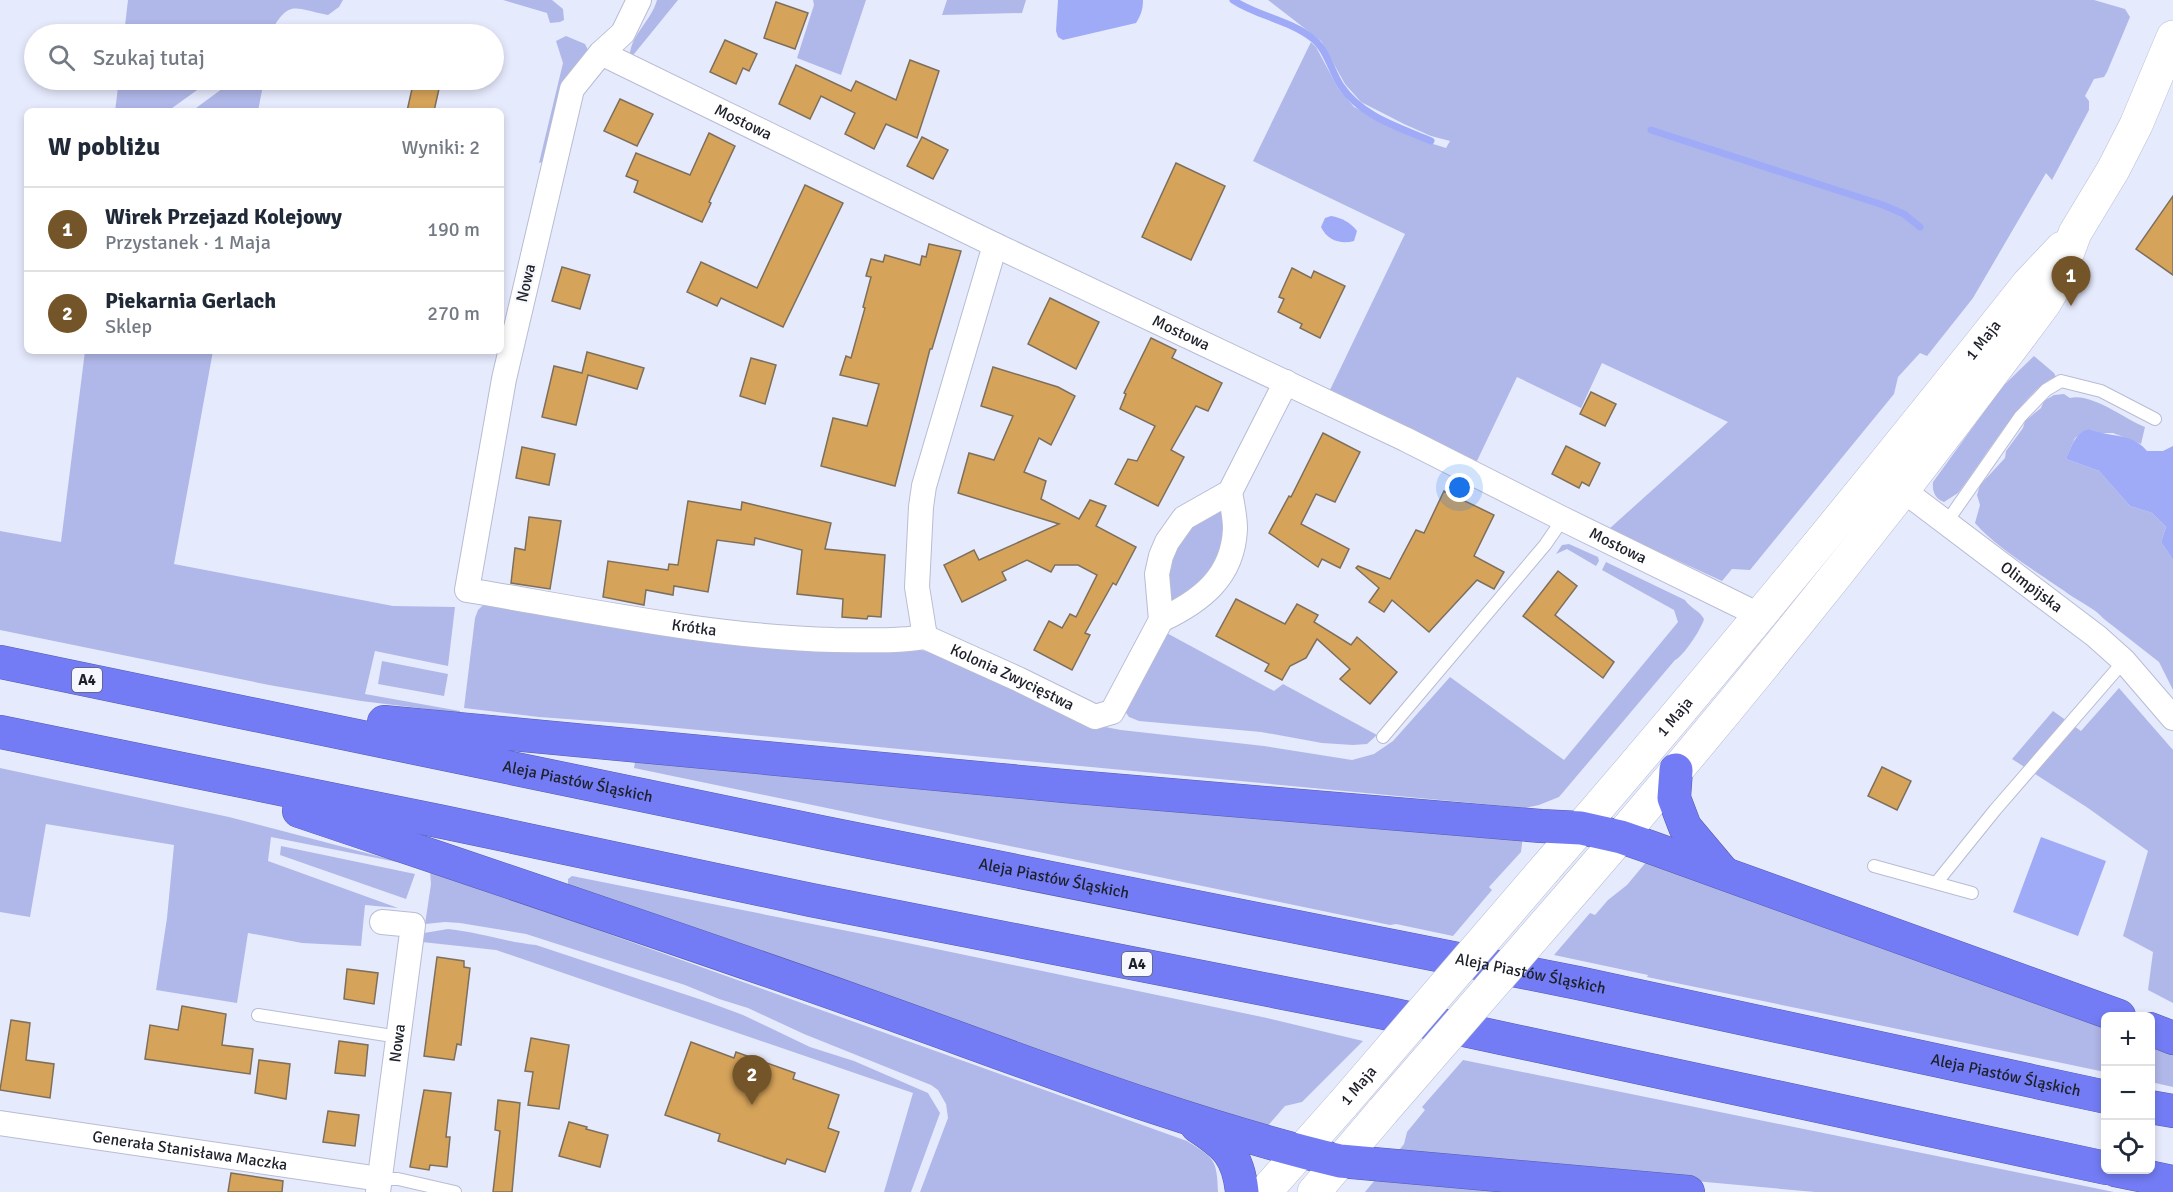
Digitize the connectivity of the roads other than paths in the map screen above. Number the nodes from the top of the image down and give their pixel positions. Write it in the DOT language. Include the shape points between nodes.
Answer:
graph roads {
  1 [pos="639,0"];
  2 [pos="2173,37"];
  3 [pos="601,53"];
  4 [pos="2164,84"];
  5 [pos="2075,233"];
  6 [pos="994,245"];
  7 [pos="1286,382"];
  8 [pos="2155,419"];
  9 [pos="1877,472"];
  10 [pos="1904,489"];
  11 [pos="1230,492"];
  12 [pos="1563,519"];
  13 [pos="1946,523"];
  14 [pos="467,590"];
  15 [pos="1759,615"];
  16 [pos="1161,620"];
  17 [pos="925,637"];
  18 [pos="2124,661"];
  19 [pos="0,662"];
  20 [pos="173,698"];
  21 [pos="2173,718"];
  22 [pos="0,732"];
  23 [pos="1383,737"];
  24 [pos="166,766"];
  25 [pos="1676,770"];
  26 [pos="1581,828"];
  27 [pos="1621,837"];
  28 [pos="1874,866"];
  29 [pos="1726,874"];
  30 [pos="1937,882"];
  31 [pos="1972,893"];
  32 [pos="382,922"];
  33 [pos="2105,1012"];
  34 [pos="258,1015"];
  35 [pos="2155,1031"];
  36 [pos="399,1037"];
  37 [pos="2173,1038"];
  38 [pos="2101,1096"];
  39 [pos="2155,1108"];
  40 [pos="2173,1111"];
  41 [pos="1183,1116"];
  42 [pos="0,1123"];
  43 [pos="1300,1151"];
  44 [pos="1340,1161"];
  45 [pos="2101,1167"];
  46 [pos="2134,1174"];
  47 [pos="2173,1182"];
  48 [pos="379,1186"];
  49 [pos="455,1192"];
  50 [pos="1242,1192"];
  51 [pos="1265,1192"];
  52 [pos="1314,1192"];
  53 [pos="1688,1192"];
  1 -- 3 [label="street, Nowa" via="623,33"];
  2 -- 4 [label="main road, 1 Maja"];
  3 -- 6 [label="street, Mostowa"];
  3 -- 14 [label="street, Nowa" via="572,89 504,379"];
  4 -- 5 [label="main road, 1 Maja" via="2136,125"];
  5 -- 9 [label="main road, 1 Maja" via="2028,284"];
  5 -- 10 [label="main road, 1 Maja" via="2044,304"];
  6 -- 7 [label="street, Mostowa"];
  6 -- 17 [label="street" via="924,486 917,587"];
  7 -- 11 [label="street"];
  7 -- 12 [label="street, Mostowa"];
  8 -- 13 [label="lane" via="2101,391 2061,381 2046,390 2020,417"];
  9 -- 10 [label="street, Olimpijska"];
  9 -- 15 [label="main road, 1 Maja"];
  10 -- 13 [label="street, Olimpijska"];
  10 -- 25 [label="main road, 1 Maja"];
  11 -- 16 [label="street" via="1235,531 1218,578 1197,601"];
  11 -- 16 [label="street" via="1184,518 1170,536 1157,574"];
  12 -- 15 [label="street, Mostowa"];
  12 -- 23 [label="lane"];
  13 -- 18 [label="street, Olimpijska"];
  14 -- 17 [label="street, Krótka" via="792,639 902,641"];
  15 -- 26 [label="main road, 1 Maja"];
  16 -- 17 [label="street, Kolonia Zwycięstwa" via="1112,712 1095,717"];
  18 -- 21 [label="street, Olimpijska"];
  18 -- 30 [label="lane"];
  19 -- 20 [label="highway, Aleja Piastów Śląskich / A4"];
  20 -- 26 [label="highway" via="405,724 1040,783"];
  20 -- 38 [label="highway, Aleja Piastów Śląskich / A4" via="1578,983"];
  22 -- 24 [label="highway, A4"];
  24 -- 41 [label="highway" via="629,922"];
  24 -- 45 [label="highway, A4" via="811,900 1396,1015"];
  25 -- 27 [label="main road, 1 Maja"];
  25 -- 29 [label="highway" via="1674,798 1685,827"];
  26 -- 27 [label="highway"];
  26 -- 43 [label="main road, 1 Maja, bridge"];
  27 -- 29 [label="highway"];
  27 -- 44 [label="main road, 1 Maja, bridge"];
  28 -- 30 [label="lane"];
  29 -- 33 [label="highway"];
  30 -- 31 [label="lane"];
  32 -- 36 [label="street, Nowa" via="413,925"];
  34 -- 36 [label="lane"];
  35 -- 37 [label="highway"];
  36 -- 48 [label="street, Nowa"];
  39 -- 40 [label="highway"];
  41 -- 43 [label="highway"];
  41 -- 50 [label="highway" via="1222,1143 1238,1167"];
  42 -- 48 [label="street, Generała Stanisława Maczka"];
  43 -- 44 [label="highway"];
  43 -- 51 [label="main road, 1 Maja"];
  44 -- 52 [label="main road, 1 Maja"];
  44 -- 53 [label="highway"];
  46 -- 47 [label="highway"];
  48 -- 49 [label="lane" via="398,1179"];
}
